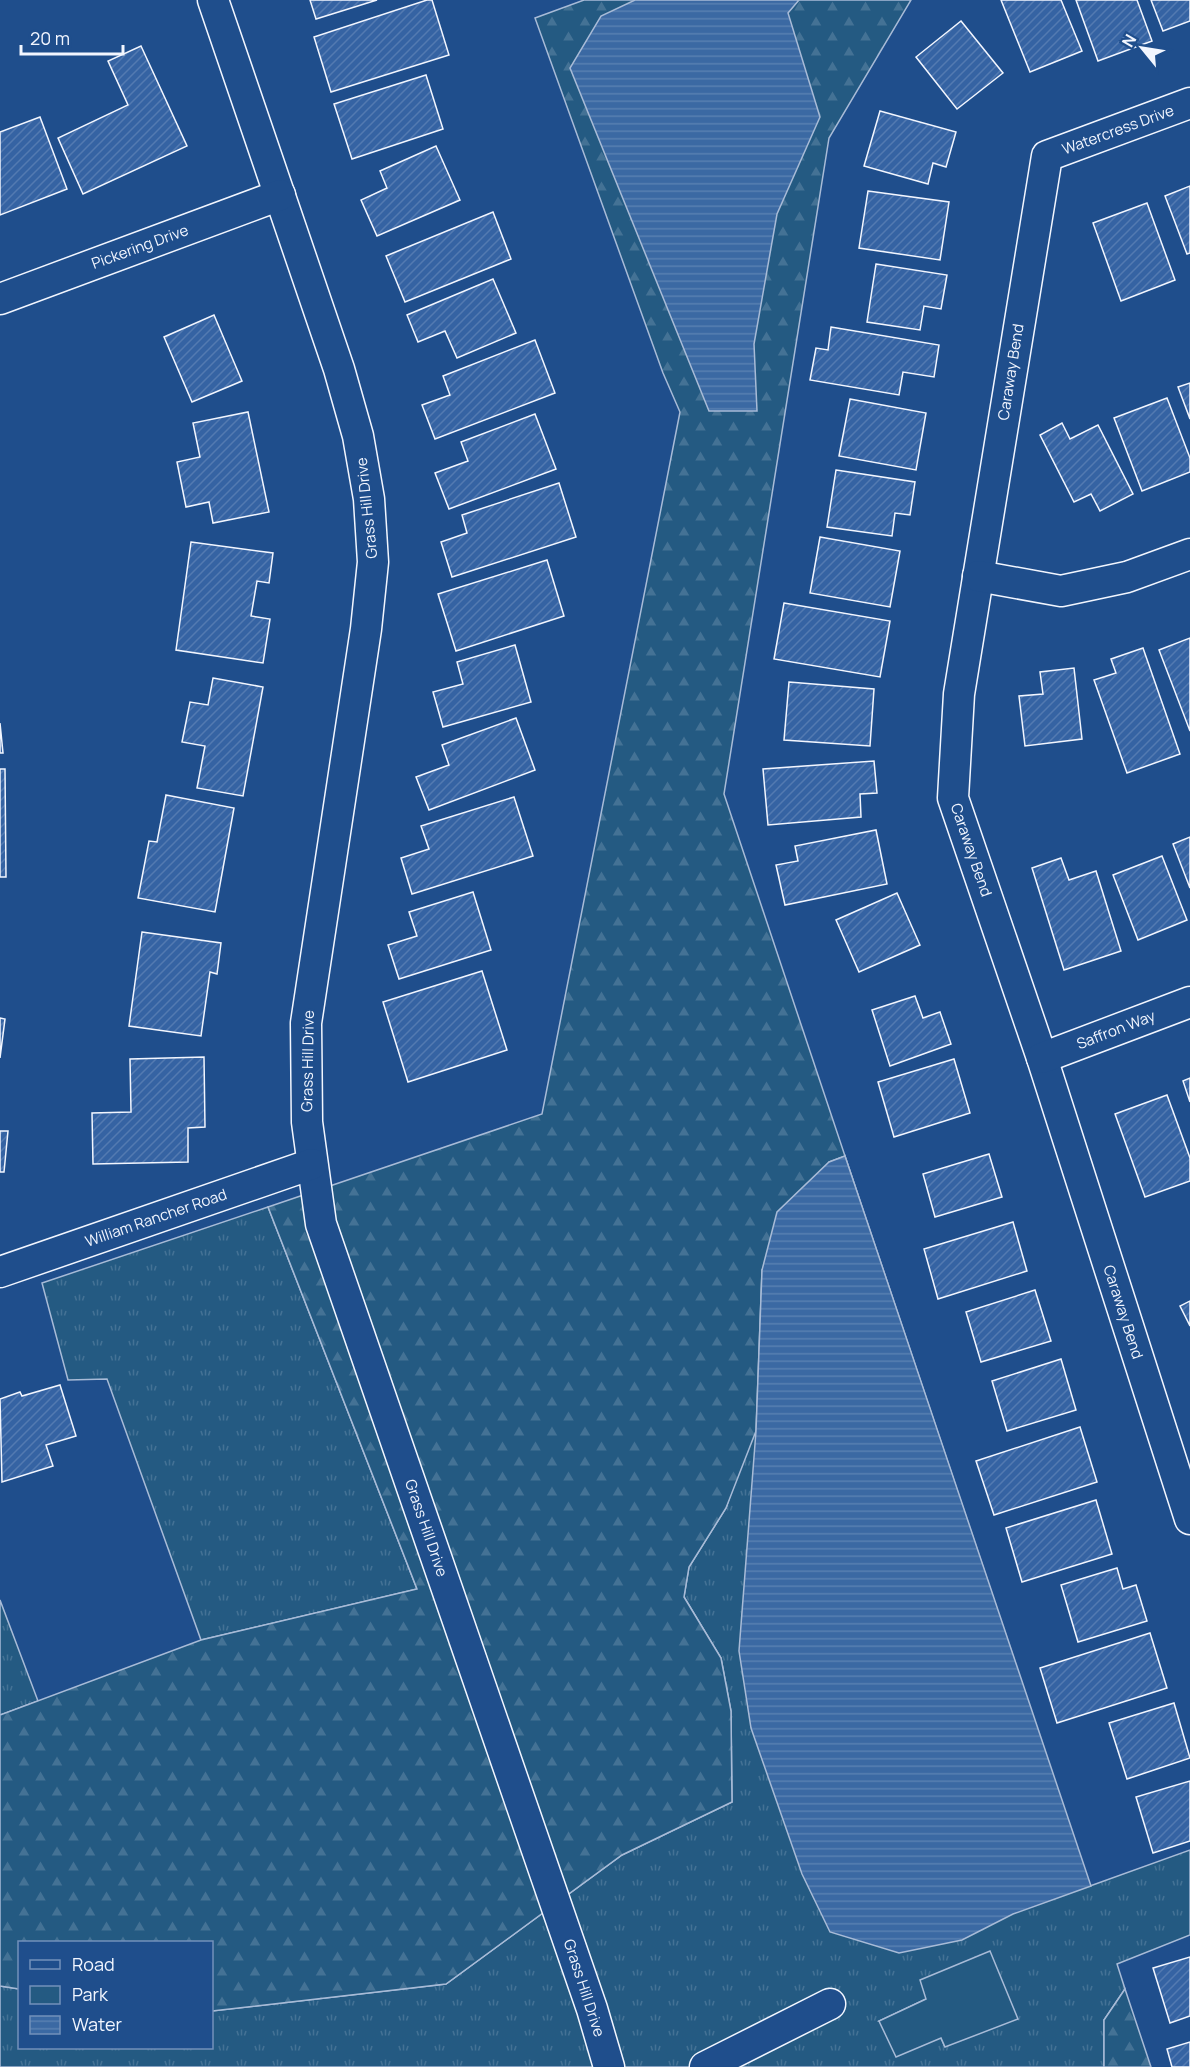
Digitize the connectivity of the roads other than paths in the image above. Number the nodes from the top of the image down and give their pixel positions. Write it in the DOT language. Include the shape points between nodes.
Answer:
graph roads {
  1 [pos="213,0"];
  2 [pos="1190,104"];
  3 [pos="1047,156"];
  4 [pos="280,195"];
  5 [pos="0,299"];
  6 [pos="1190,554"];
  7 [pos="978,576"];
  8 [pos="1190,1002"];
  9 [pos="1042,1058"];
  10 [pos="312,1164"];
  11 [pos="0,1272"];
  12 [pos="1180,1455"];
  13 [pos="1190,1520"];
  14 [pos="830,2004"];
  15 [pos="609,2067"];
  16 [pos="705,2067"];
  1 -- 4 [label="street, Grass Hill Drive"];
  2 -- 3 [label="street, Watercress Drive"];
  3 -- 7 [label="street, Caraway Bend"];
  4 -- 5 [label="street, Pickering Drive"];
  4 -- 10 [label="street, Grass Hill Drive" via="358,436 374,562 306,1023 307,1122"];
  6 -- 7 [label="street" via="1127,577 1061,591"];
  7 -- 9 [label="street, Caraway Bend" via="959,694 954,798"];
  8 -- 9 [label="street, Saffron Way"];
  9 -- 12 [label="street, Caraway Bend"];
  10 -- 11 [label="street, William Rancher Road"];
  10 -- 15 [label="street, Grass Hill Drive" via="321,1224"];
  12 -- 13 [label="street, Caraway Bend"];
  14 -- 16 [label="street"];
}
